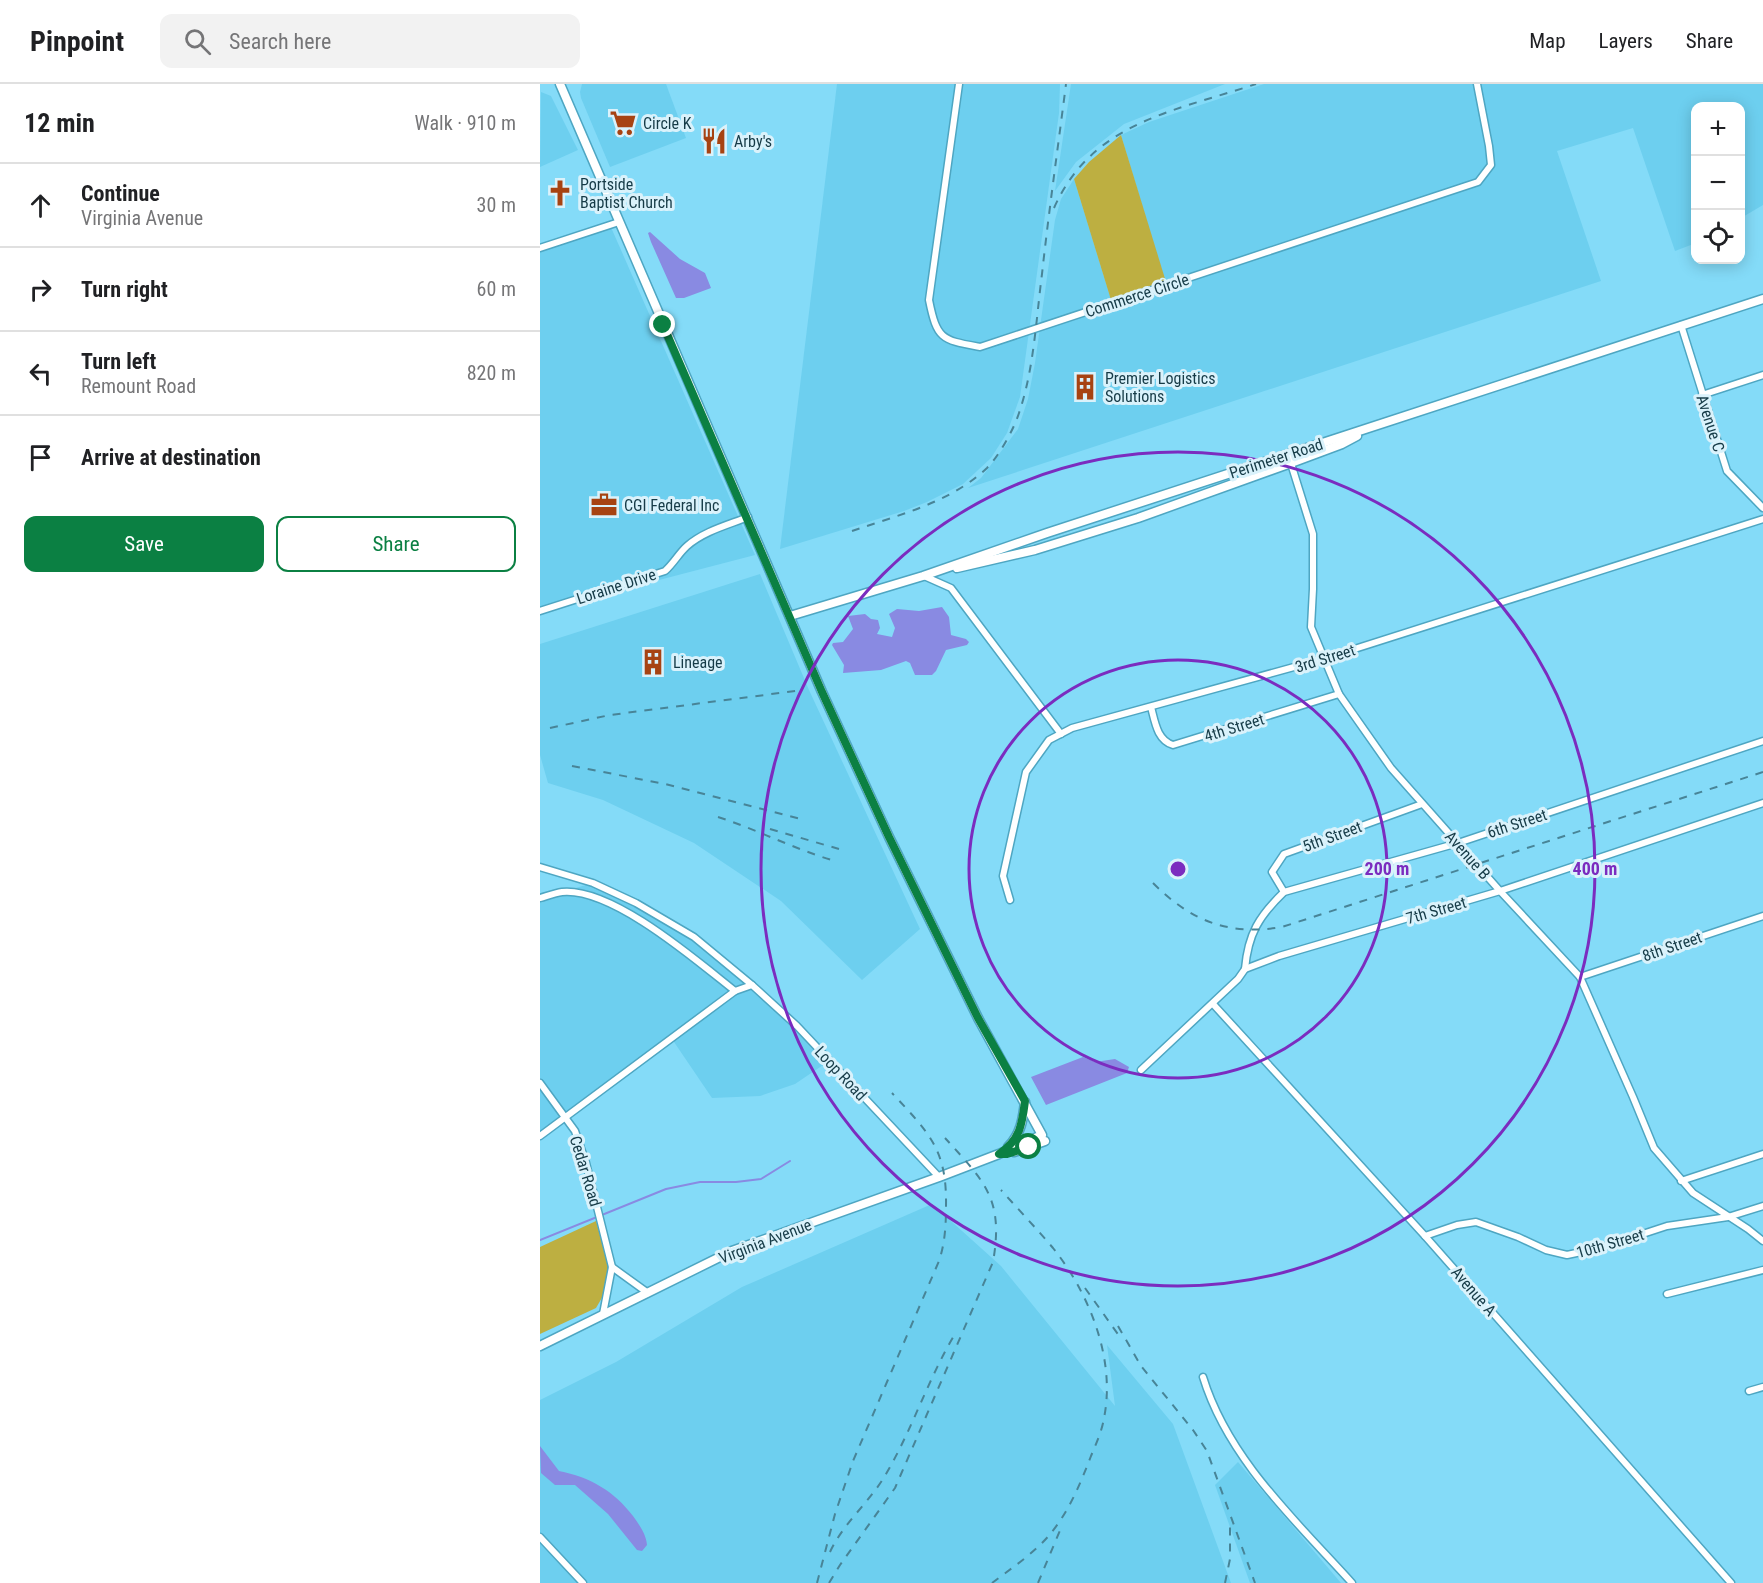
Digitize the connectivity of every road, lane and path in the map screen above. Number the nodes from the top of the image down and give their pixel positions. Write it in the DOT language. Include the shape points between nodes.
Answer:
graph roads {
  1 [pos="560,84"];
  2 [pos="959,84"];
  3 [pos="1477,84"];
  4 [pos="619,222"];
  5 [pos="540,248"];
  6 [pos="1763,299"];
  7 [pos="1681,325"];
  8 [pos="1763,375"];
  9 [pos="1702,395"];
  10 [pos="1376,425"];
  11 [pos="1288,454"];
  12 [pos="1291,463"];
  13 [pos="1763,508"];
  14 [pos="748,518"];
  15 [pos="1763,519"];
  16 [pos="1087,520"];
  17 [pos="1093,532"];
  18 [pos="933,572"];
  19 [pos="923,576"];
  20 [pos="540,611"];
  21 [pos="790,616"];
  22 [pos="1323,660"];
  23 [pos="1339,694"];
  24 [pos="1151,707"];
  25 [pos="1060,734"];
  26 [pos="1763,741"];
  27 [pos="1763,803"];
  28 [pos="1422,804"];
  29 [pos="1458,843"];
  30 [pos="542,868"];
  31 [pos="1500,891"];
  32 [pos="1284,892"];
  33 [pos="540,898"];
  34 [pos="1010,900"];
  35 [pos="1763,916"];
  36 [pos="1245,969"];
  37 [pos="1580,977"];
  38 [pos="752,985"];
  39 [pos="735,991"];
  40 [pos="1213,1004"];
  41 [pos="1142,1070"];
  42 [pos="540,1083"];
  43 [pos="1025,1101"];
  44 [pos="565,1118"];
  45 [pos="540,1136"];
  46 [pos="1002,1152"];
  47 [pos="1763,1154"];
  48 [pos="939,1177"];
  49 [pos="1681,1180"];
  50 [pos="1763,1206"];
  51 [pos="1728,1217"];
  52 [pos="1425,1236"];
  53 [pos="1763,1241"];
  54 [pos="612,1267"];
  55 [pos="1763,1270"];
  56 [pos="648,1293"];
  57 [pos="1667,1294"];
  58 [pos="603,1314"];
  59 [pos="540,1346"];
  60 [pos="1203,1377"];
  61 [pos="1763,1387"];
  62 [pos="1749,1391"];
  63 [pos="540,1537"];
  64 [pos="583,1583"];
  65 [pos="1352,1583"];
  66 [pos="1731,1583"];
  1 -- 4 [label="main road"];
  2 -- 3 [label="street, Commerce Circle" via="929,300 935,326 950,341 980,347 1478,182 1491,165"];
  4 -- 5 [label="street"];
  4 -- 14 [label="main road"];
  6 -- 7 [label="main road, Perimeter Road"];
  7 -- 9 [label="street, Avenue C"];
  7 -- 10 [label="main road, Perimeter Road"];
  8 -- 9 [label="street"];
  9 -- 13 [label="street, Avenue C" via="1727,471"];
  10 -- 11 [label="main road, Perimeter Road"];
  10 -- 12 [label="main road" via="1342,444"];
  11 -- 12 [label="street, Avenue B"];
  11 -- 16 [label="main road, Perimeter Road"];
  12 -- 17 [label="main road"];
  12 -- 22 [label="street, Avenue B" via="1313,534 1311,627"];
  14 -- 20 [label="street, Loraine Drive" via="699,536 665,571"];
  14 -- 21 [label="main road"];
  15 -- 22 [label="street, 3rd Street"];
  16 -- 17 [label="main road"];
  16 -- 18 [label="main road, Perimeter Road"];
  17 -- 18 [label="main road" via="1001,559"];
  18 -- 19 [label="main road, Perimeter Road"];
  19 -- 21 [label="main road, Perimeter Road"];
  19 -- 25 [label="street" via="951,588"];
  21 -- 43 [label="main road" via="889,837 978,1018"];
  22 -- 23 [label="street, Avenue B"];
  22 -- 24 [label="street, 3rd Street"];
  23 -- 24 [label="street, 4th Street" via="1173,745 1165,743 1157,731"];
  23 -- 28 [label="street, Avenue B" via="1391,768"];
  24 -- 25 [label="street, 3rd Street"];
  25 -- 34 [label="street, 3rd Street" via="1048,740 1026,772 1003,876"];
  26 -- 29 [label="street, 6th Street"];
  27 -- 31 [label="street, 7th Street"];
  28 -- 29 [label="street, Avenue B"];
  28 -- 32 [label="street, 5th Street" via="1284,854 1272,872"];
  29 -- 31 [label="street, Avenue B"];
  29 -- 32 [label="street, 6th Street"];
  30 -- 38 [label="street, Loop Road" via="593,883 636,903 694,937"];
  31 -- 36 [label="street, 7th Street"];
  31 -- 37 [label="street, Avenue B"];
  32 -- 36 [label="street, 6th Street" via="1265,910 1253,931"];
  33 -- 39 [label="street" via="563,892 610,903 668,939"];
  35 -- 37 [label="street, 8th Street"];
  36 -- 40 [label="street, 7th Street"];
  37 -- 49 [label="street, Avenue B" via="1654,1148"];
  38 -- 39 [label="street"];
  38 -- 48 [label="street, Loop Road" via="797,1026"];
  39 -- 44 [label="street"];
  40 -- 41 [label="street, 7th Street"];
  40 -- 52 [label="street, Avenue A"];
  42 -- 44 [label="street, Cedar Road"];
  43 -- 46 [label="main road" via="1017,1138"];
  43 -- 46 [label="main road, Virginia Avenue" via="1044,1138"];
  44 -- 45 [label="street"];
  44 -- 54 [label="street, Cedar Road" via="575,1131 586,1163"];
  46 -- 48 [label="main road, Virginia Avenue"];
  47 -- 49 [label="street"];
  48 -- 56 [label="main road, Virginia Avenue" via="732,1251"];
  49 -- 51 [label="street, Avenue B"];
  50 -- 51 [label="street, 10th Street"];
  51 -- 52 [label="street, 10th Street" via="1667,1226 1568,1256 1476,1222"];
  51 -- 53 [label="street, Avenue B"];
  52 -- 66 [label="street, Avenue A"];
  54 -- 56 [label="street"];
  54 -- 58 [label="street, Cedar Road"];
  55 -- 57 [label="street"];
  56 -- 58 [label="main road, Virginia Avenue"];
  58 -- 59 [label="main road, Virginia Avenue"];
  60 -- 65 [label="street" via="1207,1392 1255,1474"];
  61 -- 62 [label="street"];
  63 -- 64 [label="street"];
}
